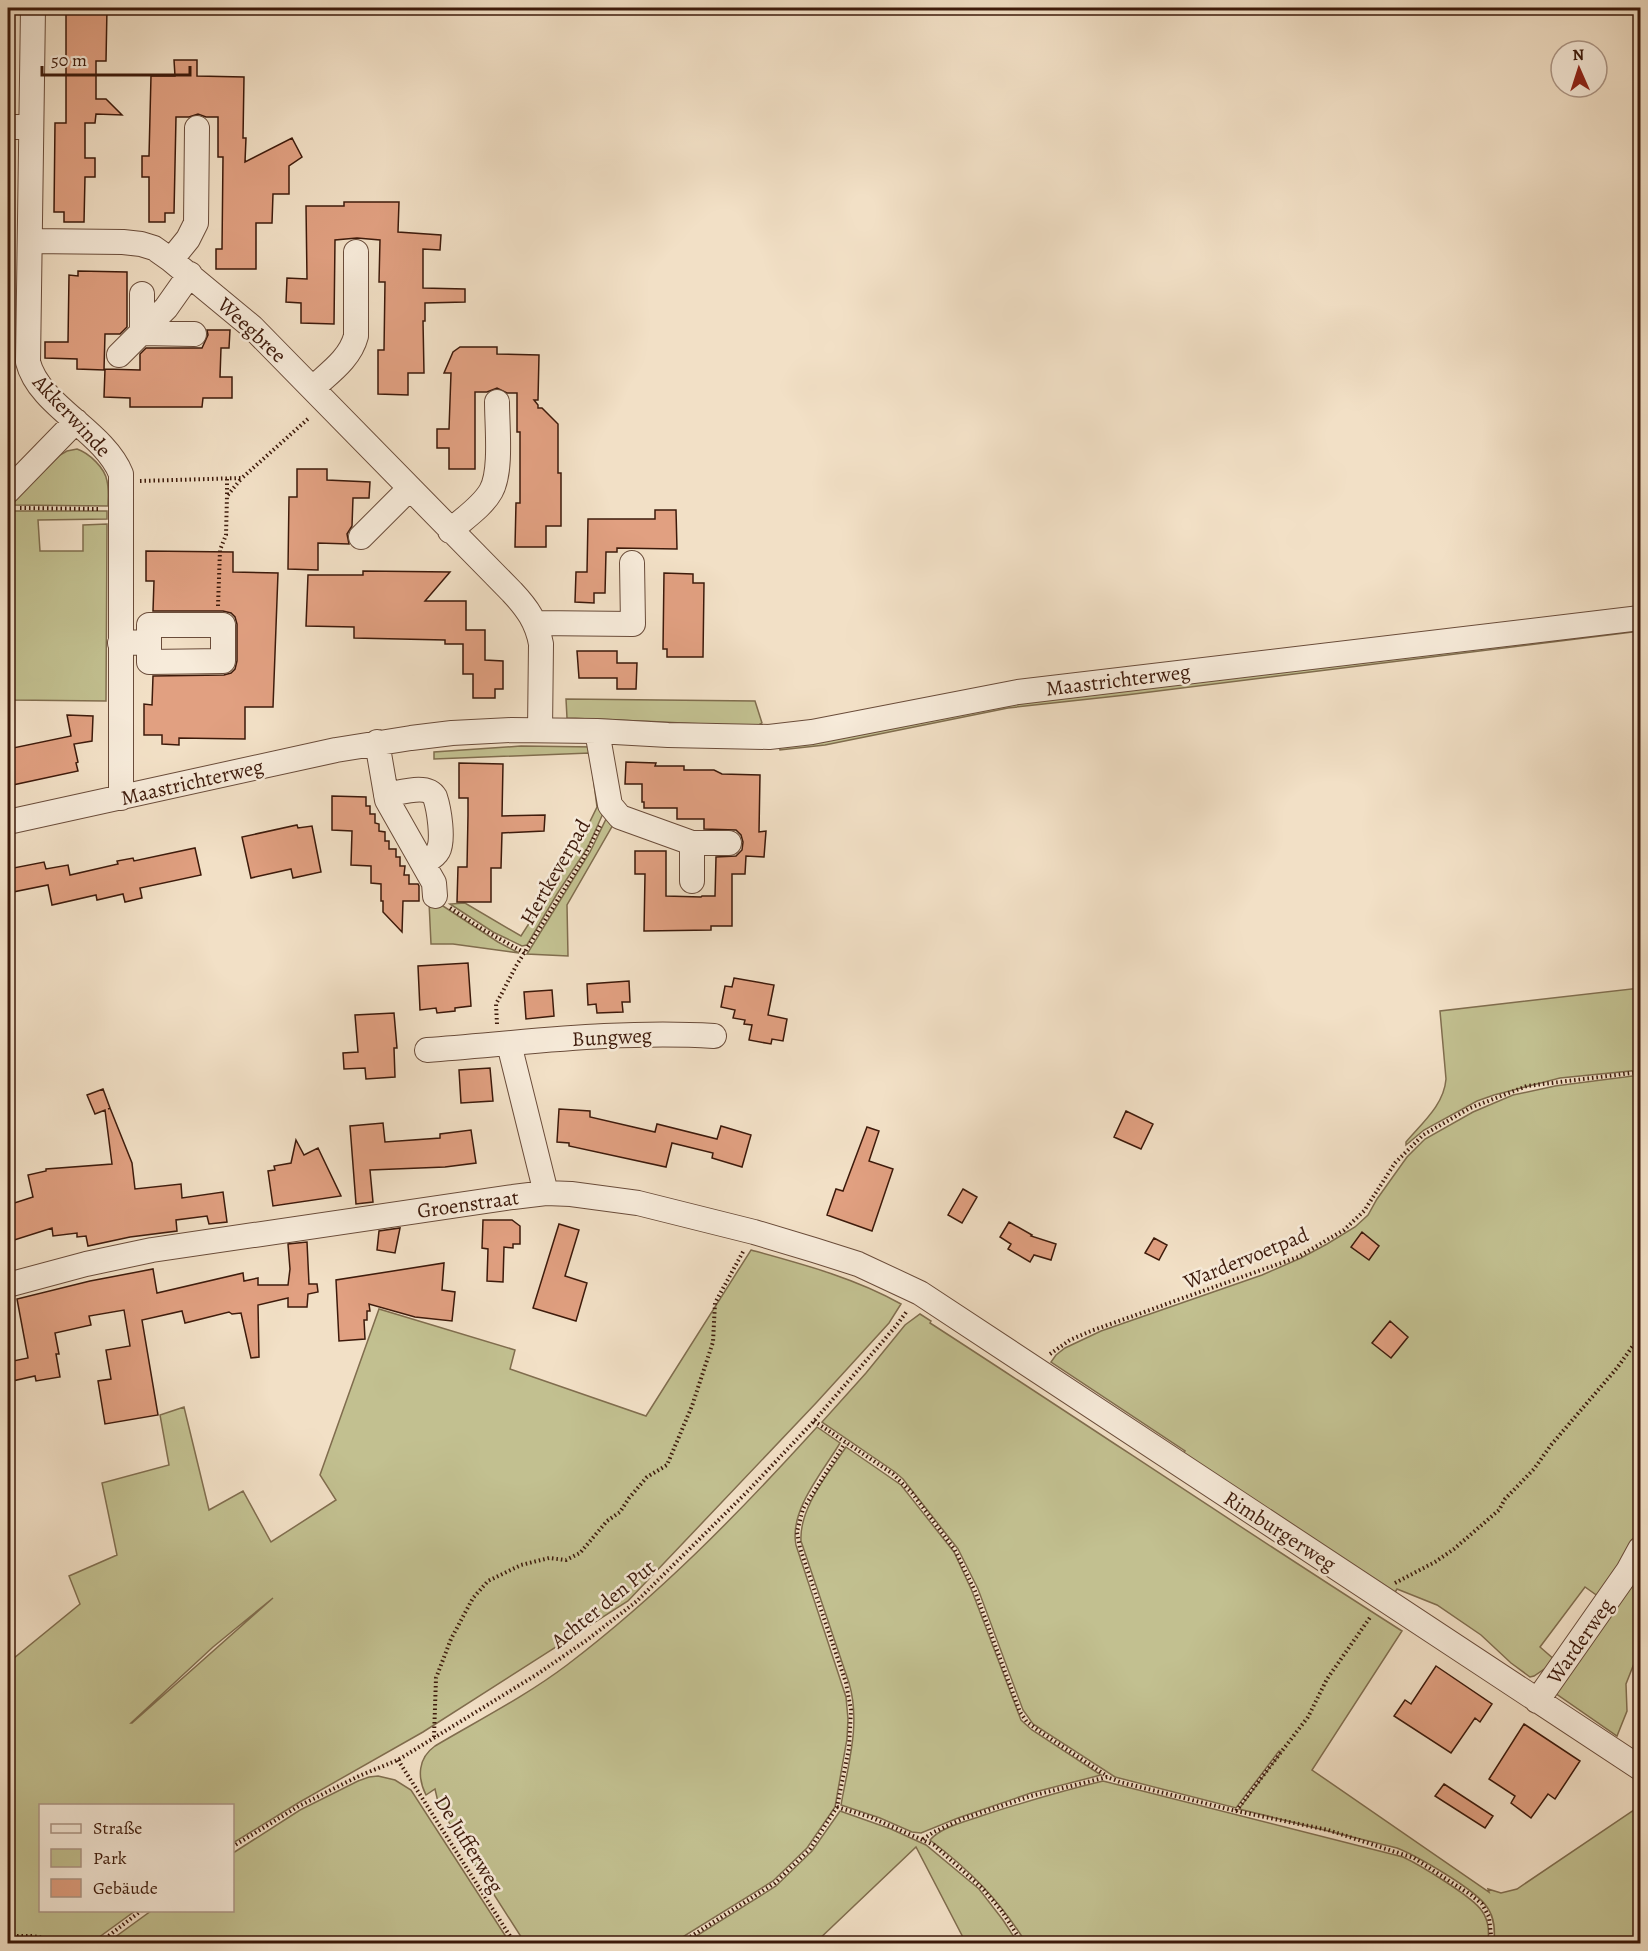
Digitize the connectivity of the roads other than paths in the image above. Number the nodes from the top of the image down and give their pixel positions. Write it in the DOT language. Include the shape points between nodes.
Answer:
graph roads {
  1 [pos="33,8"];
  2 [pos="19,127"];
  3 [pos="197,128"];
  4 [pos="30,242"];
  5 [pos="356,252"];
  6 [pos="180,267"];
  7 [pos="142,294"];
  8 [pos="166,308"];
  9 [pos="142,333"];
  10 [pos="166,333"];
  11 [pos="194,334"];
  12 [pos="119,355"];
  13 [pos="319,395"];
  14 [pos="496,402"];
  15 [pos="76,421"];
  16 [pos="410,488"];
  17 [pos="8,501"];
  18 [pos="450,531"];
  19 [pos="361,537"];
  20 [pos="632,563"];
  21 [pos="1641,618"];
  22 [pos="536,624"];
  23 [pos="149,642"];
  24 [pos="120,643"];
  25 [pos="540,730"];
  26 [pos="597,731"];
  27 [pos="377,742"];
  28 [pos="386,795"];
  29 [pos="121,798"];
  30 [pos="8,822"];
  31 [pos="692,843"];
  32 [pos="729,843"];
  33 [pos="423,863"];
  34 [pos="692,881"];
  35 [pos="435,896"];
  36 [pos="714,1036"];
  37 [pos="509,1044"];
  38 [pos="427,1050"];
  39 [pos="546,1193"];
  40 [pos="8,1285"];
  41 [pos="920,1293"];
  42 [pos="1641,1549"];
  43 [pos="1537,1701"];
  44 [pos="1641,1768"];
  1 -- 2 [label="street, Akkerwinde"];
  2 -- 4 [label="street, Akkerwinde"];
  3 -- 6 [label="street" via="196,223"];
  4 -- 6 [label="street, Weegbree" via="141,244"];
  4 -- 15 [label="street, Akkerwinde" via="31,372"];
  5 -- 13 [label="street" via="353,346"];
  6 -- 8 [label="street"];
  6 -- 13 [label="street, Weegbree" via="252,327"];
  7 -- 9 [label="street"];
  8 -- 9 [label="street"];
  8 -- 10 [label="street"];
  9 -- 10 [label="street, Weegbree"];
  9 -- 12 [label="street"];
  10 -- 11 [label="street, Weegbree"];
  13 -- 16 [label="street, Weegbree"];
  14 -- 18 [label="street" via="495,483 484,500"];
  15 -- 17 [label="street"];
  15 -- 24 [label="street, Akkerwinde" via="112,458 121,481"];
  16 -- 18 [label="street, Weegbree"];
  16 -- 19 [label="street"];
  18 -- 22 [label="street, Weegbree" via="521,602"];
  20 -- 22 [label="street" via="633,624"];
  21 -- 26 [label="street, Maastrichterweg" via="1018,692 769,737"];
  22 -- 25 [label="street, Weegbree" via="542,660"];
  23 -- 23 [label="street" via="149,625 223,625 223,661 149,662"];
  23 -- 24 [label="street"];
  24 -- 29 [label="street, Akkerwinde"];
  25 -- 26 [label="street, Maastrichterweg"];
  25 -- 27 [label="street, Maastrichterweg" via="452,733"];
  26 -- 31 [label="street" via="610,805 620,817"];
  27 -- 28 [label="street"];
  27 -- 29 [label="street, Maastrichterweg"];
  28 -- 33 [label="street"];
  28 -- 33 [label="street" via="424,789 435,797 441,841 438,852"];
  29 -- 30 [label="street, Maastrichterweg"];
  31 -- 32 [label="street"];
  31 -- 34 [label="street"];
  33 -- 35 [label="street" via="434,883"];
  36 -- 37 [label="street, Bungweg" via="639,1035"];
  37 -- 38 [label="street, Bungweg"];
  37 -- 39 [label="street"];
  39 -- 40 [label="street, Groenstraat" via="152,1250"];
  39 -- 41 [label="street, Groenstraat" via="638,1203 754,1232 858,1264"];
  41 -- 43 [label="street, Rimburgerweg"];
  42 -- 43 [label="street, Warderweg"];
  43 -- 44 [label="street, Rimburgerweg"];
}
